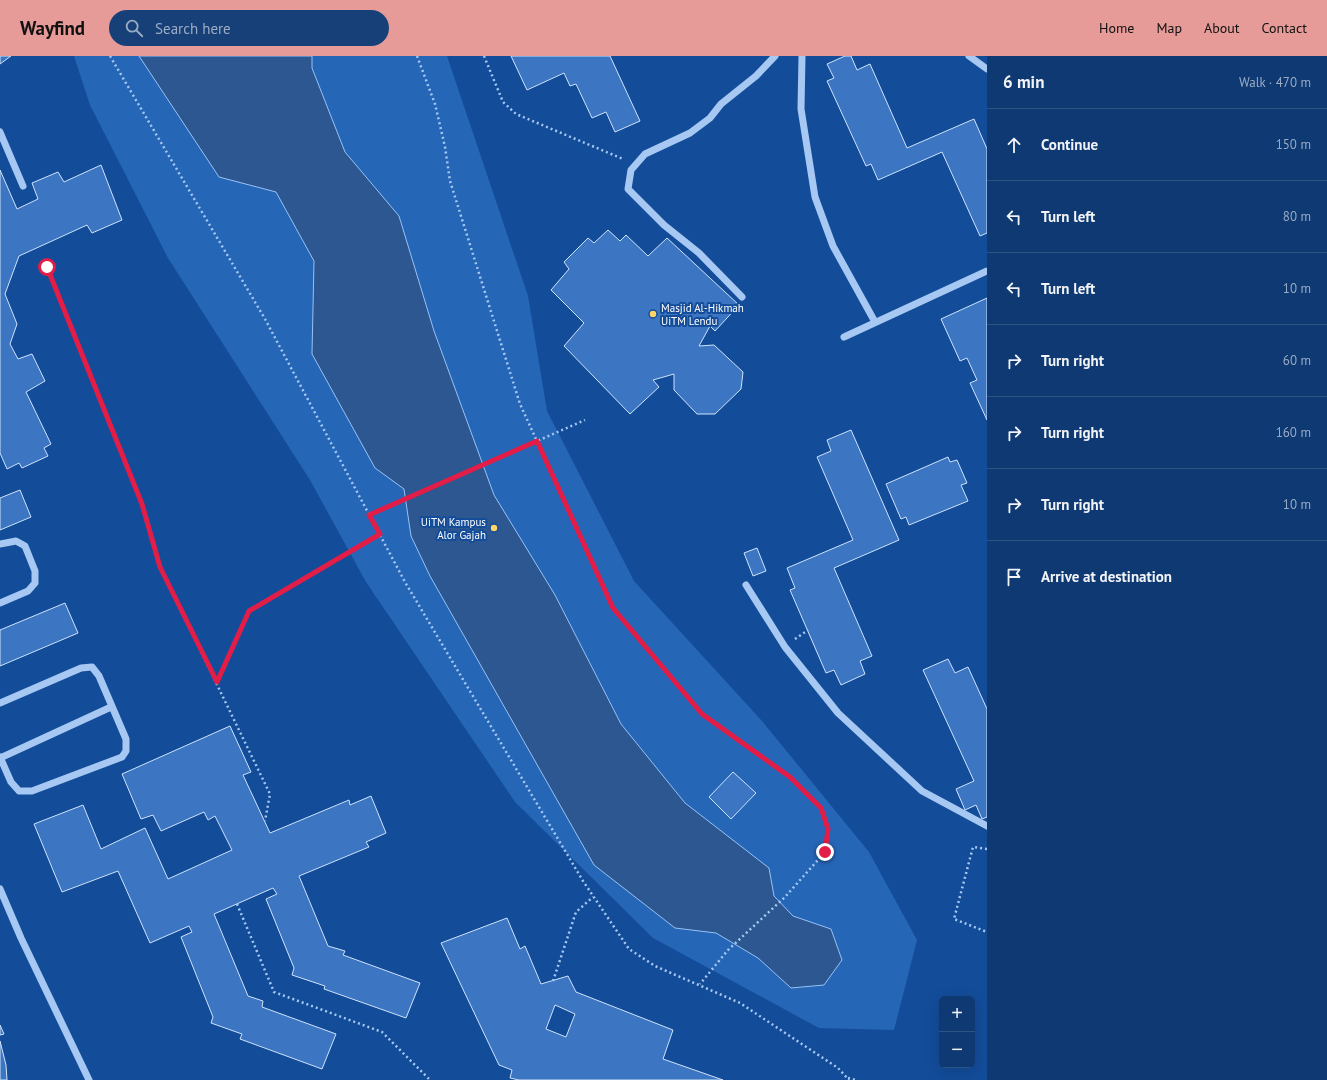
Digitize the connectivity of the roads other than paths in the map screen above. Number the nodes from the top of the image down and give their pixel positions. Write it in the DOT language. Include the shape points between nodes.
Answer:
graph roads {
  1 [pos="775,56"];
  2 [pos="802,56"];
  3 [pos="970,56"];
  4 [pos="987,69"];
  5 [pos="0,132"];
  6 [pos="23,186"];
  7 [pos="987,271"];
  8 [pos="742,297"];
  9 [pos="875,322"];
  10 [pos="844,337"];
  11 [pos="0,544"];
  12 [pos="746,585"];
  13 [pos="0,603"];
  14 [pos="0,703"];
  15 [pos="112,707"];
  16 [pos="0,757"];
  17 [pos="987,826"];
  18 [pos="0,888"];
  19 [pos="89,1080"];
  1 -- 8 [label="street" via="756,76 721,104 710,118 690,133 645,154 631,170 628,189 664,225 699,253"];
  2 -- 9 [label="street" via="801,109 815,197 833,246"];
  3 -- 4 [label="street"];
  5 -- 6 [label="street"];
  7 -- 9 [label="street"];
  9 -- 10 [label="street"];
  11 -- 13 [label="street" via="16,541 25,546 35,571 35,583 28,591"];
  12 -- 17 [label="street" via="785,647 838,712 922,791"];
  14 -- 15 [label="street" via="81,668 92,667 99,676"];
  15 -- 16 [label="street"];
  15 -- 16 [label="street" via="126,739 126,751 122,757 32,791 19,791 11,782"];
  18 -- 19 [label="street"];
}
